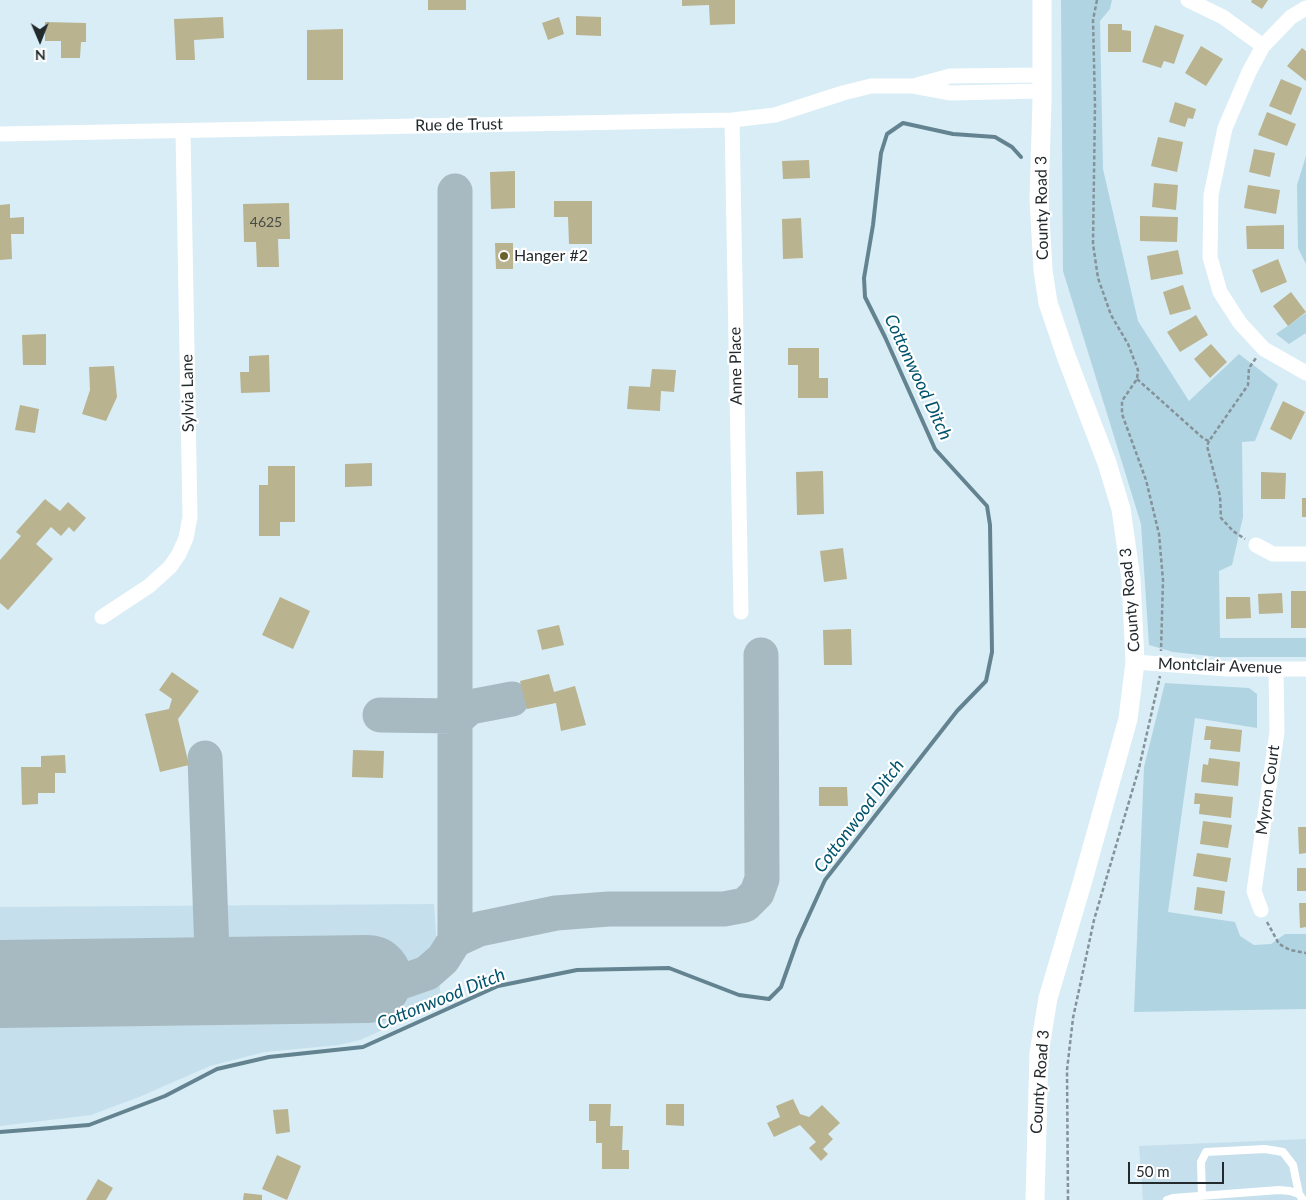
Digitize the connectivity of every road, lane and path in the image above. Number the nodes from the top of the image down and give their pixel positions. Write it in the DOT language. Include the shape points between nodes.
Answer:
graph roads {
  1 [pos="1042,0"];
  2 [pos="1097,0"];
  3 [pos="1188,0"];
  4 [pos="1306,8"];
  5 [pos="1263,46"];
  6 [pos="1042,83"];
  7 [pos="732,120"];
  8 [pos="183,131"];
  9 [pos="0,134"];
  10 [pos="1264,349"];
  11 [pos="1306,373"];
  12 [pos="1137,379"];
  13 [pos="1209,441"];
  14 [pos="1256,546"];
  15 [pos="1306,554"];
  16 [pos="741,612"];
  17 [pos="102,617"];
  18 [pos="1161,652"];
  19 [pos="1135,662"];
  20 [pos="1306,669"];
  21 [pos="1276,670"];
  22 [pos="1160,674"];
  23 [pos="1260,910"];
  24 [pos="1306,953"];
  25 [pos="1202,1196"];
  26 [pos="1301,1197"];
  27 [pos="1035,1200"];
  28 [pos="1068,1200"];
  29 [pos="1167,1200"];
  1 -- 6 [label="street, County Road 3"];
  2 -- 12 [label="path" via="1093,20 1094,244 1098,278 1111,315 1136,362"];
  3 -- 5 [label="street" via="1223,17"];
  4 -- 5 [label="street" via="1291,17"];
  5 -- 10 [label="street" via="1248,72 1226,128 1211,195 1210,257 1220,292 1240,323"];
  6 -- 7 [label="street, Rue de Trust" via="950,76 913,86 872,86 774,115"];
  6 -- 19 [label="street, County Road 3" via="1039,199 1046,295 1121,509 1131,579"];
  7 -- 8 [label="street, Rue de Trust"];
  7 -- 16 [label="street, Anne Place"];
  8 -- 9 [label="street, Rue de Trust"];
  8 -- 17 [label="street, Sylvia Lane" via="190,517 180,554 170,567 149,586"];
  10 -- 11 [label="street"];
  10 -- 13 [label="path" via="1251,364 1248,385"];
  12 -- 13 [label="path"];
  12 -- 18 [label="path" via="1122,401 1122,414 1146,480 1159,534 1163,580"];
  13 -- 14 [label="path" via="1207,446 1220,496 1221,518 1232,531"];
  14 -- 15 [label="street" via="1273,554"];
  19 -- 21 [label="street, Montclair Avenue"];
  19 -- 27 [label="street, County Road 3" via="1128,719 1048,998 1039,1053"];
  20 -- 21 [label="street, Montclair Avenue"];
  21 -- 23 [label="street, Myron Court" via="1277,732 1254,891"];
  22 -- 28 [label="path" via="1139,768 1094,920 1073,1018 1068,1070"];
  23 -- 24 [label="path" via="1280,944"];
  25 -- 26 [label="lane" via="1279,1190"];
  25 -- 26 [label="lane" via="1201,1162 1206,1152 1264,1149 1283,1152 1293,1164"];
  25 -- 29 [label="lane"];
}
